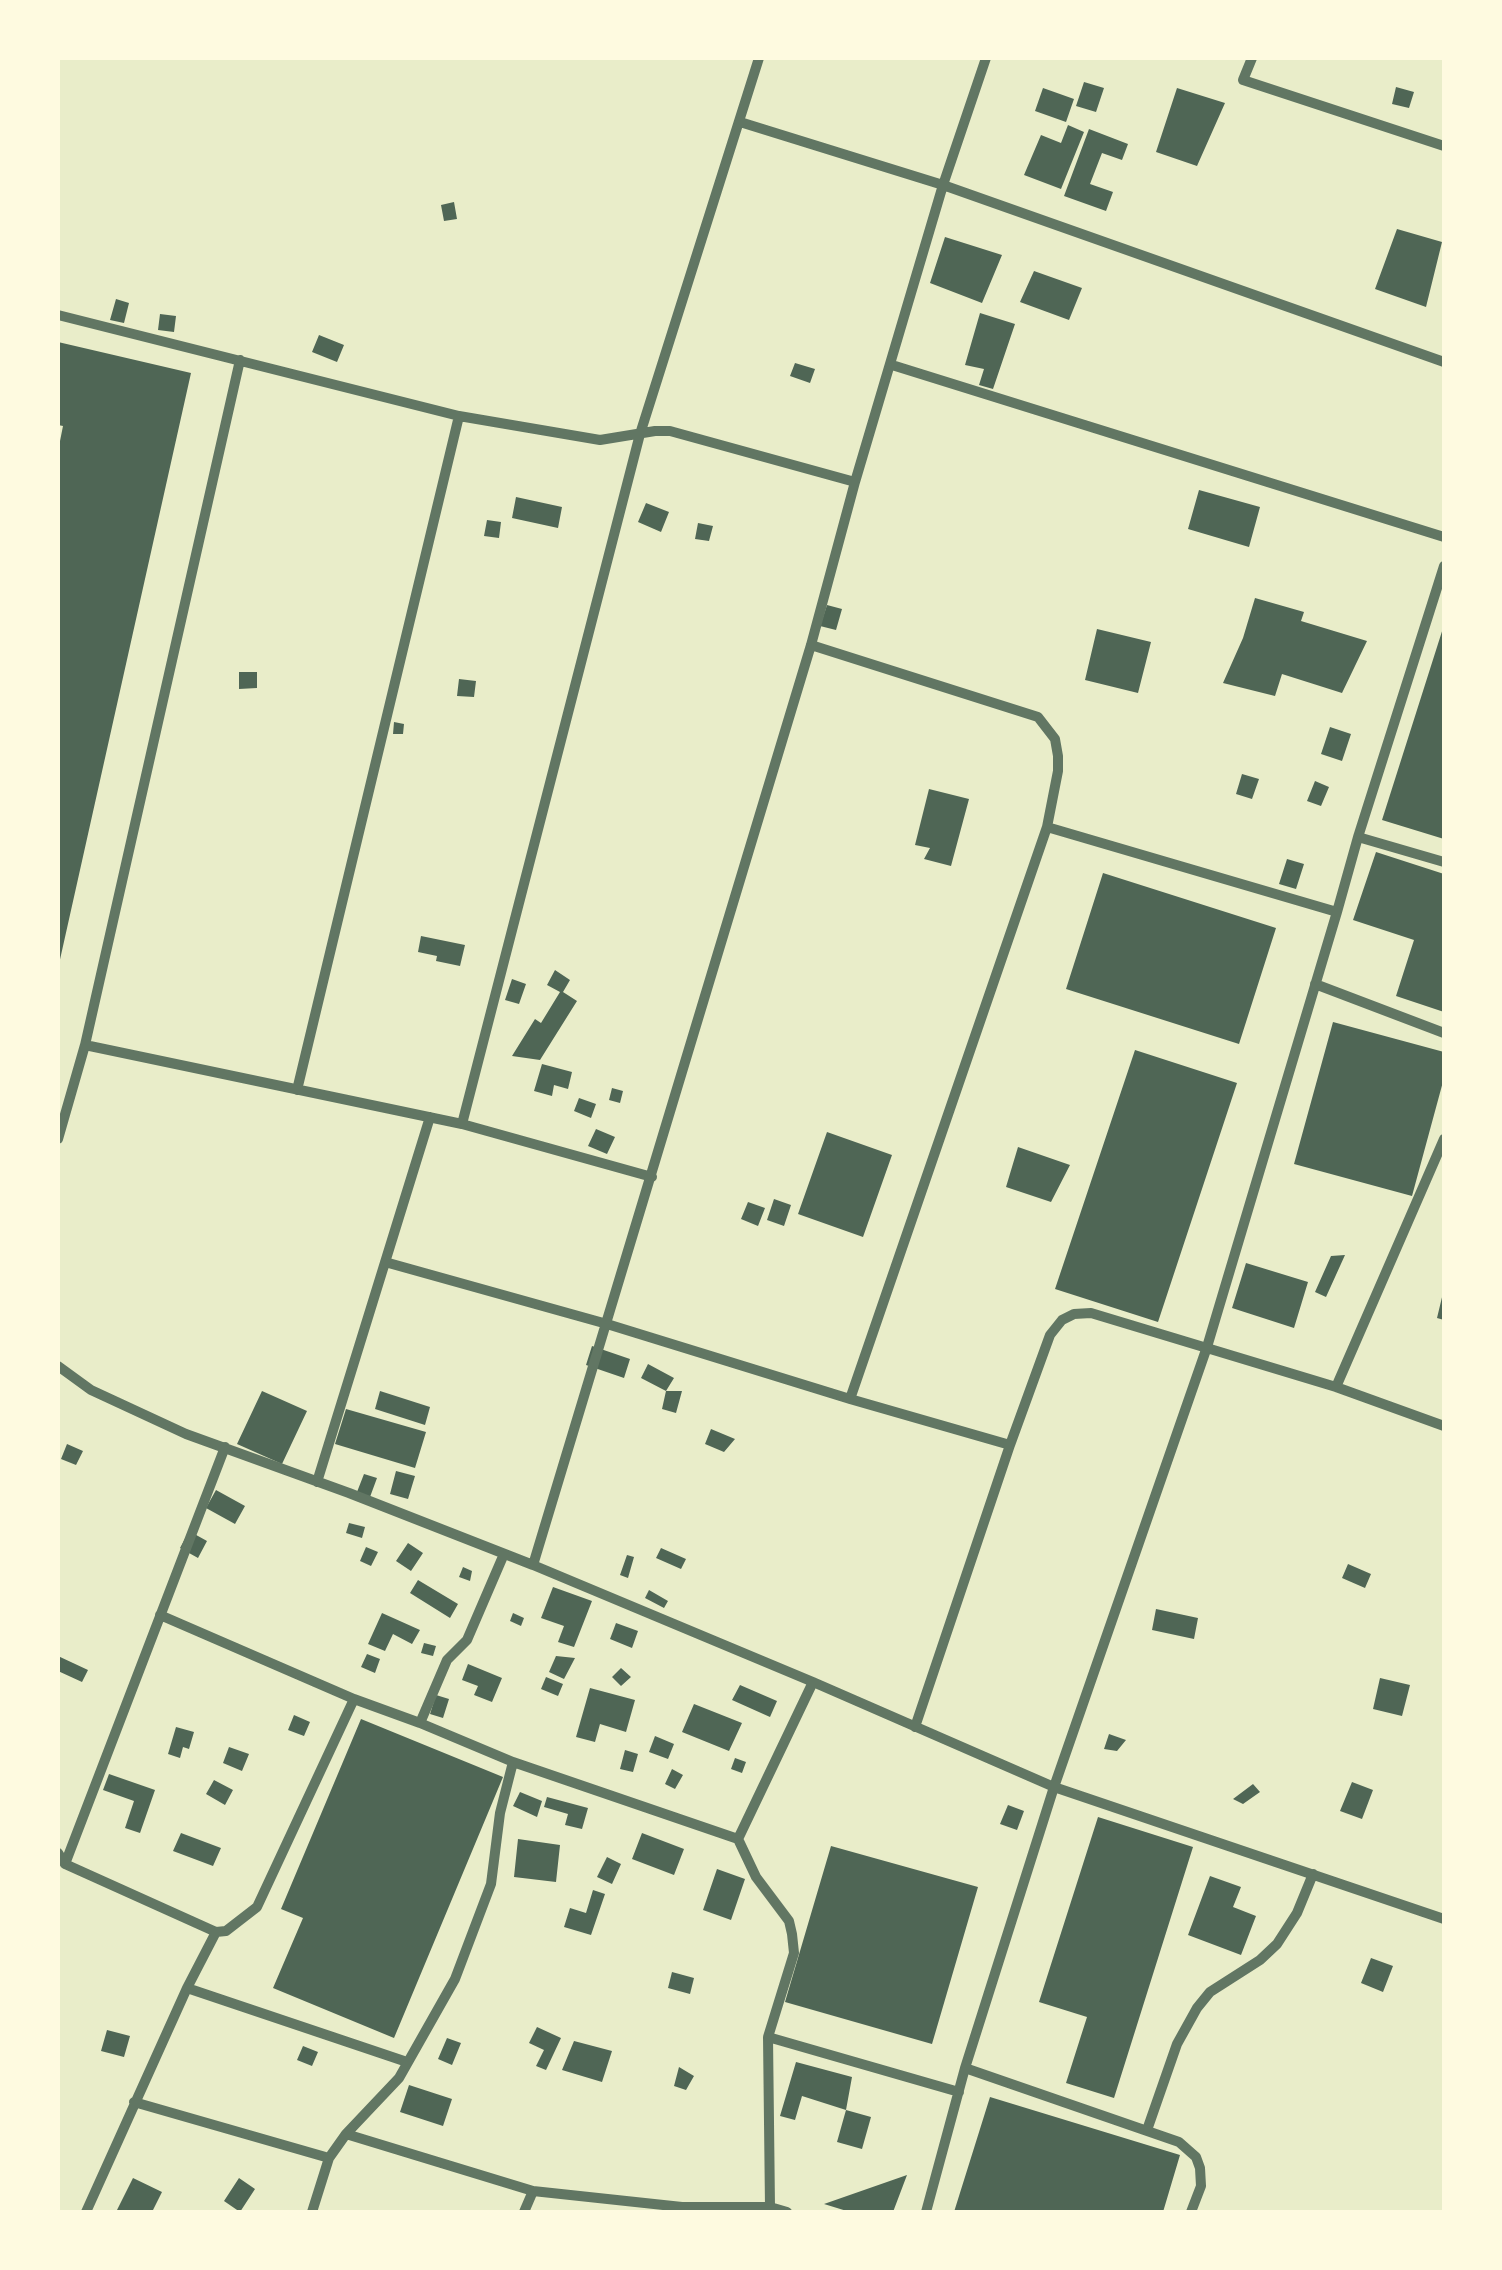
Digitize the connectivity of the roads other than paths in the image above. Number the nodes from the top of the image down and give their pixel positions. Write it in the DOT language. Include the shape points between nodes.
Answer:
graph roads {
  1 [pos="759,58"];
  2 [pos="986,58"];
  3 [pos="1252,58"];
  4 [pos="740,122"];
  5 [pos="1444,146"];
  6 [pos="943,185"];
  7 [pos="58,314"];
  8 [pos="240,360"];
  9 [pos="1444,362"];
  10 [pos="892,365"];
  11 [pos="458,416"];
  12 [pos="640,434"];
  13 [pos="855,482"];
  14 [pos="1444,537"];
  15 [pos="1444,566"];
  16 [pos="811,645"];
  17 [pos="1047,827"];
  18 [pos="1358,837"];
  19 [pos="1444,862"];
  20 [pos="1337,912"];
  21 [pos="1314,984"];
  22 [pos="1444,1033"];
  23 [pos="86,1045"];
  24 [pos="298,1090"];
  25 [pos="430,1117"];
  26 [pos="462,1124"];
  27 [pos="58,1139"];
  28 [pos="1444,1139"];
  29 [pos="652,1176"];
  30 [pos="385,1262"];
  31 [pos="607,1324"];
  32 [pos="1206,1347"];
  33 [pos="58,1366"];
  34 [pos="1336,1387"];
  35 [pos="850,1399"];
  36 [pos="1444,1426"];
  37 [pos="1010,1445"];
  38 [pos="226,1447"];
  39 [pos="317,1482"];
  40 [pos="504,1554"];
  41 [pos="533,1565"];
  42 [pos="160,1615"];
  43 [pos="812,1682"];
  44 [pos="354,1698"];
  45 [pos="420,1723"];
  46 [pos="914,1727"];
  47 [pos="513,1762"];
  48 [pos="1054,1788"];
  49 [pos="738,1839"];
  50 [pos="58,1853"];
  51 [pos="65,1864"];
  52 [pos="1313,1874"];
  53 [pos="1444,1919"];
  54 [pos="216,1932"];
  55 [pos="187,1988"];
  56 [pos="768,2037"];
  57 [pos="407,2062"];
  58 [pos="965,2068"];
  59 [pos="958,2092"];
  60 [pos="134,2102"];
  61 [pos="1147,2130"];
  62 [pos="346,2134"];
  63 [pos="329,2158"];
  64 [pos="534,2191"];
  65 [pos="770,2207"];
  66 [pos="86,2212"];
  67 [pos="312,2212"];
  68 [pos="524,2212"];
  69 [pos="787,2212"];
  70 [pos="926,2212"];
  71 [pos="1191,2212"];
  1 -- 4 [label="street"];
  2 -- 6 [label="street"];
  3 -- 5 [label="street" via="1243,80"];
  4 -- 6 [label="street"];
  4 -- 12 [label="street"];
  6 -- 9 [label="street"];
  6 -- 10 [label="street"];
  7 -- 8 [label="street"];
  8 -- 11 [label="street"];
  8 -- 23 [label="street"];
  10 -- 13 [label="street"];
  10 -- 14 [label="street"];
  11 -- 12 [label="street" via="600,440"];
  11 -- 24 [label="street"];
  12 -- 13 [label="street" via="688,435"];
  12 -- 26 [label="street"];
  13 -- 16 [label="street"];
  15 -- 18 [label="street"];
  16 -- 17 [label="street" via="1038,717 1058,756"];
  16 -- 29 [label="street"];
  17 -- 20 [label="street"];
  17 -- 35 [label="street"];
  18 -- 19 [label="street"];
  18 -- 20 [label="street"];
  20 -- 21 [label="street"];
  21 -- 22 [label="street"];
  21 -- 32 [label="street"];
  23 -- 24 [label="street"];
  23 -- 27 [label="street"];
  24 -- 25 [label="street"];
  25 -- 26 [label="street"];
  25 -- 30 [label="street"];
  26 -- 29 [label="street"];
  28 -- 34 [label="street"];
  29 -- 31 [label="street"];
  30 -- 31 [label="street"];
  30 -- 39 [label="street"];
  31 -- 35 [label="street"];
  31 -- 41 [label="street"];
  32 -- 34 [label="street"];
  32 -- 37 [label="street" via="1091,1313 1062,1320 1050,1334"];
  32 -- 48 [label="street"];
  33 -- 38 [label="street" via="141,1415"];
  34 -- 36 [label="street"];
  35 -- 37 [label="street"];
  37 -- 46 [label="street"];
  38 -- 39 [label="street"];
  38 -- 42 [label="street"];
  39 -- 40 [label="street"];
  40 -- 41 [label="street"];
  40 -- 45 [label="street" via="467,1640 446,1660"];
  41 -- 43 [label="street"];
  42 -- 44 [label="street"];
  42 -- 51 [label="street"];
  43 -- 46 [label="street"];
  43 -- 49 [label="street"];
  44 -- 45 [label="street"];
  44 -- 54 [label="street" via="256,1907"];
  45 -- 47 [label="street"];
  46 -- 48 [label="street"];
  47 -- 49 [label="street"];
  47 -- 57 [label="street" via="478,1921"];
  48 -- 52 [label="street"];
  48 -- 58 [label="street"];
  49 -- 56 [label="street" via="792,1934 794,1953"];
  50 -- 51 [label="street"];
  51 -- 54 [label="street"];
  52 -- 53 [label="street"];
  52 -- 61 [label="street" via="1277,1944 1197,2008"];
  54 -- 55 [label="street"];
  55 -- 57 [label="street"];
  55 -- 60 [label="street"];
  56 -- 59 [label="street"];
  56 -- 65 [label="street"];
  57 -- 62 [label="street"];
  58 -- 59 [label="street"];
  58 -- 61 [label="street"];
  59 -- 70 [label="street"];
  60 -- 63 [label="street"];
  60 -- 66 [label="street"];
  61 -- 71 [label="street" via="1196,2157 1201,2186"];
  62 -- 63 [label="street"];
  62 -- 64 [label="street"];
  63 -- 67 [label="street"];
  64 -- 65 [label="street" via="682,2207"];
  64 -- 68 [label="street"];
  65 -- 69 [label="street"];
}
